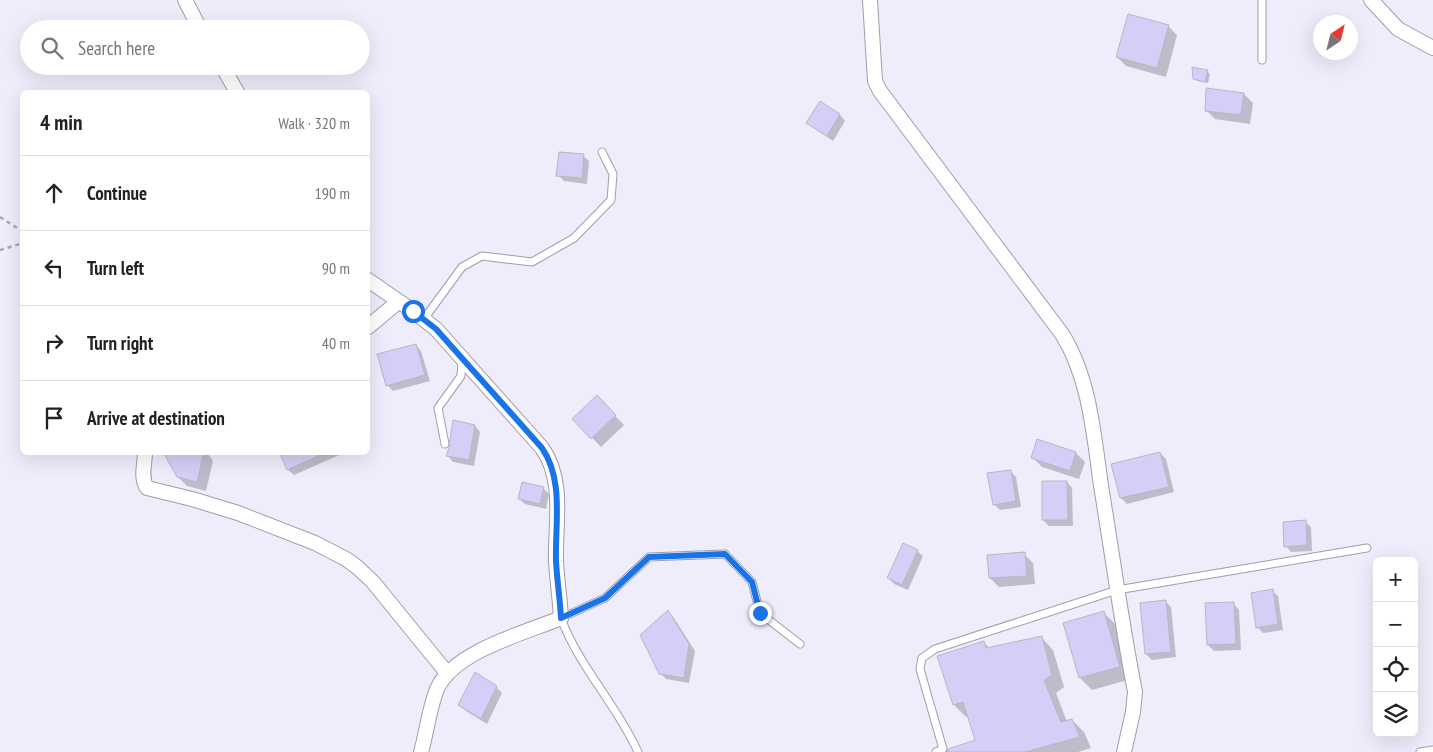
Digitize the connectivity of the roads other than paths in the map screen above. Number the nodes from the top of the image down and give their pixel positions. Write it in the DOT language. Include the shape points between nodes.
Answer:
graph roads {
  1 [pos="185,0"];
  2 [pos="870,0"];
  3 [pos="1262,0"];
  4 [pos="1371,0"];
  5 [pos="195,20"];
  6 [pos="1433,48"];
  7 [pos="1262,60"];
  8 [pos="227,75"];
  9 [pos="236,90"];
  10 [pos="602,152"];
  11 [pos="370,281"];
  12 [pos="398,302"];
  13 [pos="424,319"];
  14 [pos="370,325"];
  15 [pos="462,360"];
  16 [pos="445,444"];
  17 [pos="145,455"];
  18 [pos="1367,548"];
  19 [pos="1118,590"];
  20 [pos="561,618"];
  21 [pos="800,644"];
  22 [pos="447,673"];
  23 [pos="1433,750"];
  24 [pos="421,752"];
  25 [pos="638,752"];
  26 [pos="936,752"];
  27 [pos="1124,752"];
  28 [pos="1420,752"];
  1 -- 5 [label="street"];
  2 -- 19 [label="street" via="875,81 880,91 1057,327 1075,356 1088,404"];
  3 -- 7 [label="lane"];
  4 -- 6 [label="street" via="1398,29"];
  8 -- 9 [label="street"];
  10 -- 13 [label="lane" via="613,174 611,200 574,238 532,262 482,256 462,267"];
  11 -- 12 [label="street"];
  12 -- 13 [label="street"];
  12 -- 14 [label="street"];
  13 -- 15 [label="street"];
  15 -- 16 [label="lane" via="461,376 438,408"];
  15 -- 20 [label="street" via="542,448 554,471"];
  17 -- 22 [label="street" via="143,476 147,488 238,513 315,542 346,558 392,604"];
  18 -- 19 [label="lane"];
  19 -- 26 [label="lane" via="935,649 922,658 920,669 943,749"];
  19 -- 27 [label="street" via="1135,692"];
  20 -- 21 [label="lane" via="605,598 649,557 725,554 752,582 760,613"];
  20 -- 22 [label="street" via="470,655"];
  20 -- 25 [label="lane" via="573,644"];
  22 -- 24 [label="street" via="432,702"];
  23 -- 28 [label="lane"];
}
